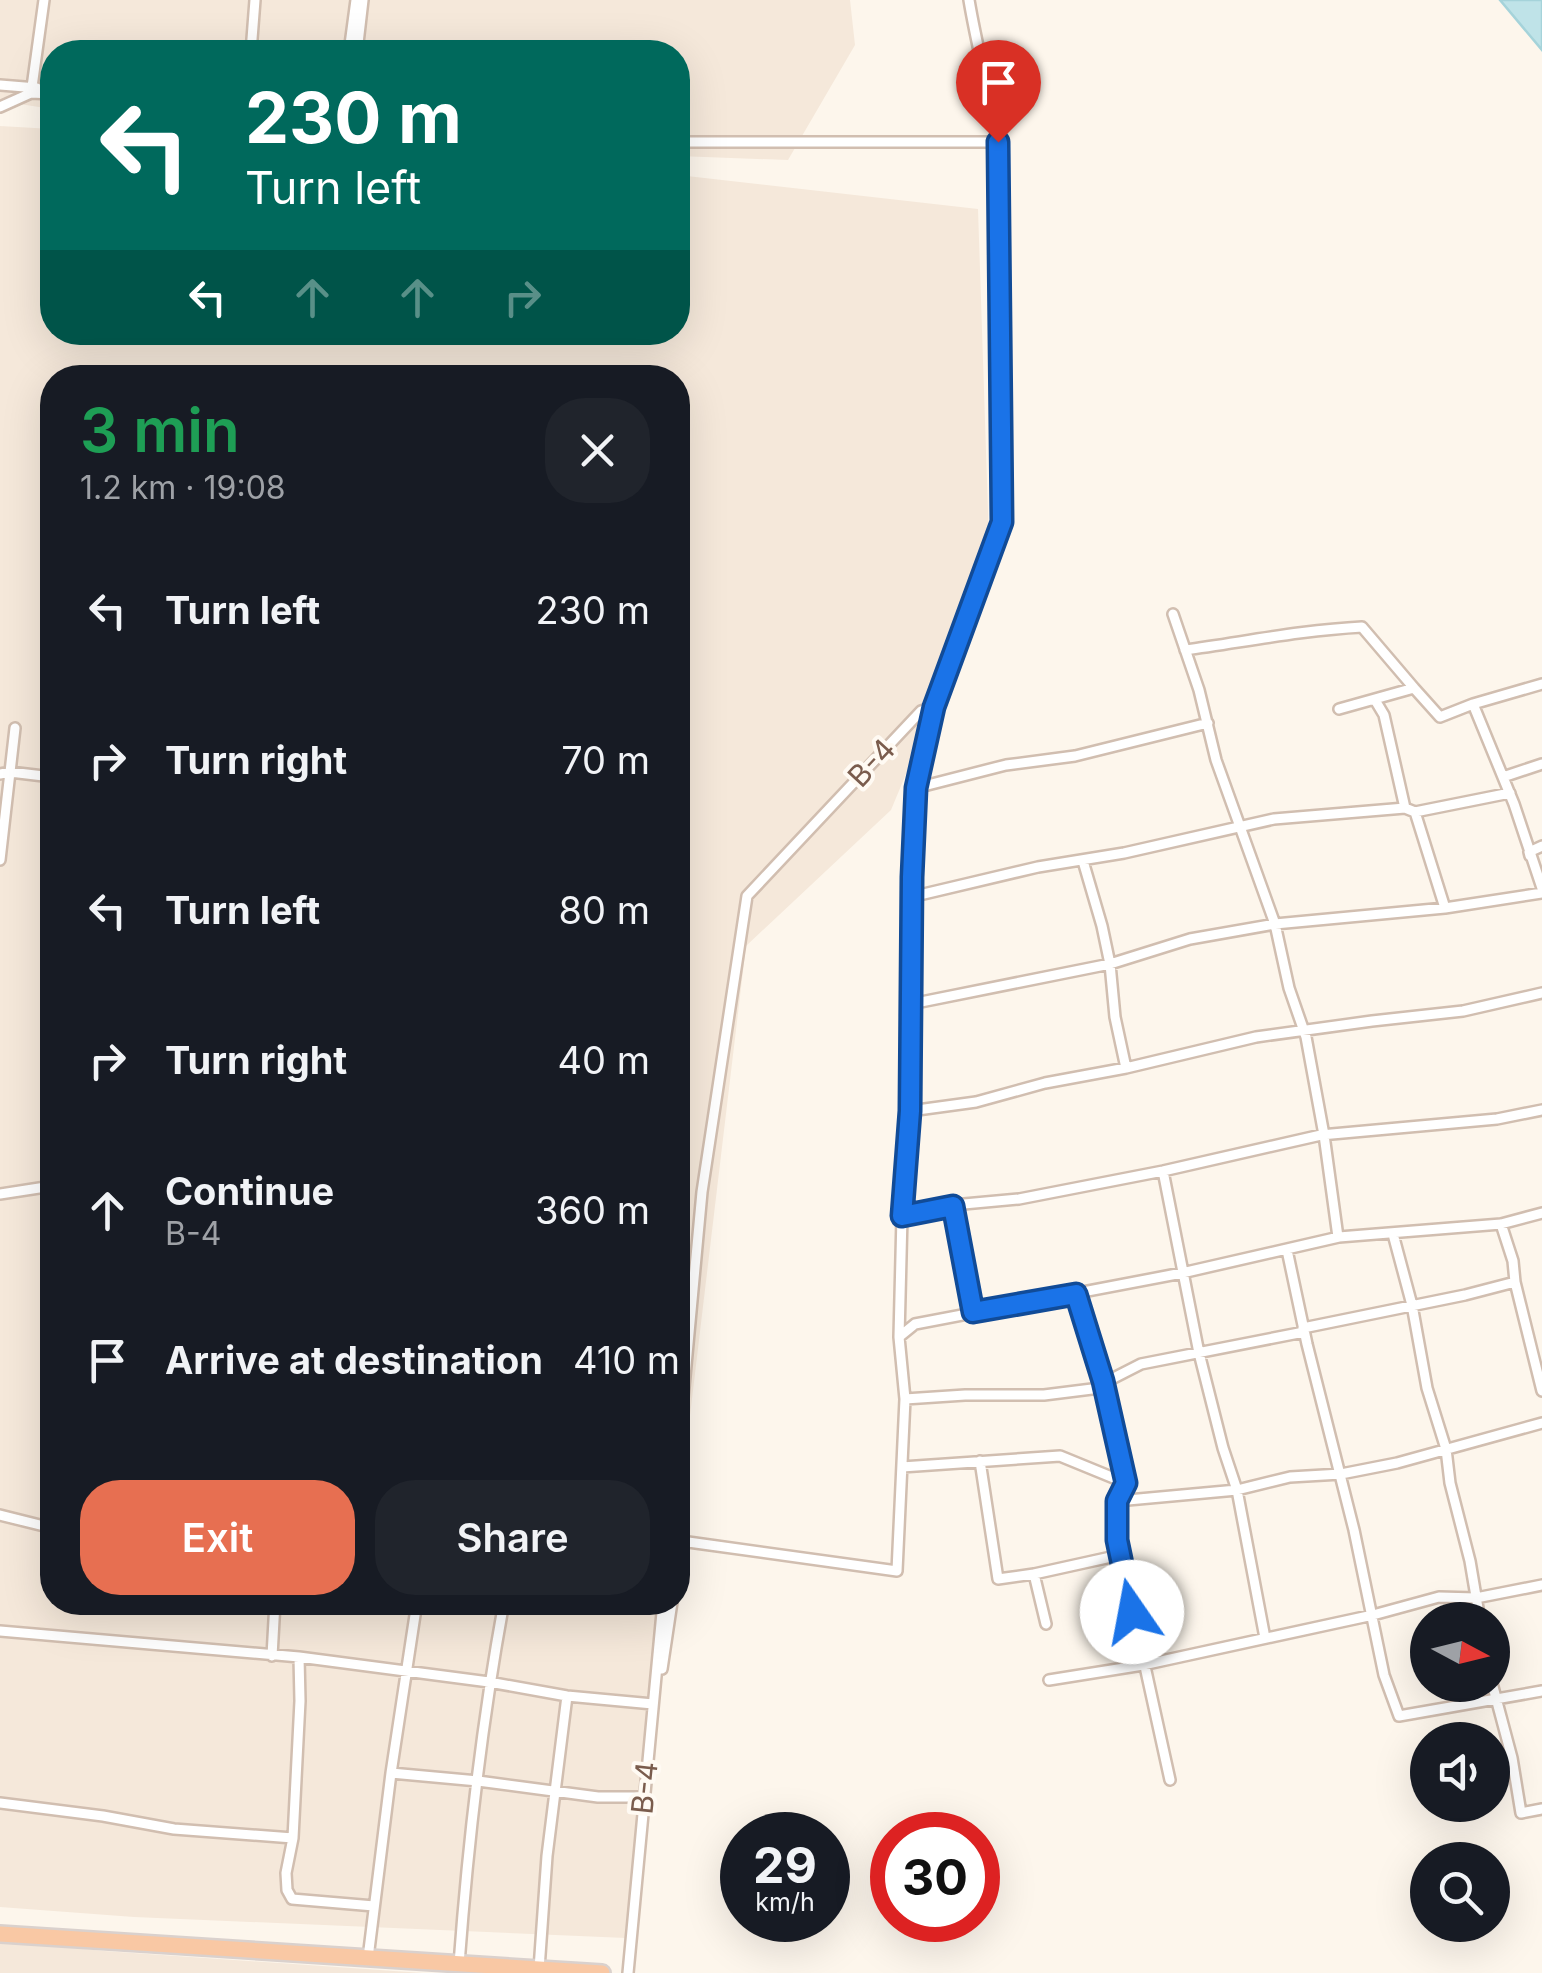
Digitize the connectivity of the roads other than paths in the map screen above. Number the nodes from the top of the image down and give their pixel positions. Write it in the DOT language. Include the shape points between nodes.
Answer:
graph roads {
  1 [pos="44,0"];
  2 [pos="255,0"];
  3 [pos="360,0"];
  4 [pos="969,0"];
  5 [pos="251,40"];
  6 [pos="352,40"];
  7 [pos="358,40"];
  8 [pos="0,86"];
  9 [pos="32,87"];
  10 [pos="40,89"];
  11 [pos="40,93"];
  12 [pos="0,107"];
  13 [pos="690,142"];
  14 [pos="998,142"];
  15 [pos="1173,614"];
  16 [pos="1185,650"];
  17 [pos="1542,684"];
  18 [pos="1414,688"];
  19 [pos="1376,700"];
  20 [pos="1473,704"];
  21 [pos="934,707"];
  22 [pos="1338,709"];
  23 [pos="1208,723"];
  24 [pos="15,728"];
  25 [pos="1542,764"];
  26 [pos="5,773"];
  27 [pos="40,776"];
  28 [pos="1503,776"];
  29 [pos="916,788"];
  30 [pos="1510,793"];
  31 [pos="1410,810"];
  32 [pos="1239,827"];
  33 [pos="1542,846"];
  34 [pos="1529,852"];
  35 [pos="0,860"];
  36 [pos="1083,861"];
  37 [pos="1542,891"];
  38 [pos="911,897"];
  39 [pos="1445,908"];
  40 [pos="1275,924"];
  41 [pos="1110,964"];
  42 [pos="1542,993"];
  43 [pos="910,1004"];
  44 [pos="1302,1030"];
  45 [pos="1126,1068"];
  46 [pos="1542,1110"];
  47 [pos="910,1111"];
  48 [pos="1324,1135"];
  49 [pos="1163,1171"];
  50 [pos="40,1188"];
  51 [pos="0,1194"];
  52 [pos="953,1206"];
  53 [pos="1542,1212"];
  54 [pos="902,1216"];
  55 [pos="1500,1224"];
  56 [pos="1393,1234"];
  57 [pos="1338,1237"];
  58 [pos="1287,1250"];
  59 [pos="1182,1273"];
  60 [pos="1515,1282"];
  61 [pos="1076,1294"];
  62 [pos="1412,1305"];
  63 [pos="973,1312"];
  64 [pos="690,1322"];
  65 [pos="1304,1330"];
  66 [pos="898,1336"];
  67 [pos="1199,1353"];
  68 [pos="1103,1381"];
  69 [pos="1542,1391"];
  70 [pos="905,1400"];
  71 [pos="1542,1424"];
  72 [pos="1446,1449"];
  73 [pos="980,1461"];
  74 [pos="902,1467"];
  75 [pos="1340,1474"];
  76 [pos="1126,1483"];
  77 [pos="1237,1490"];
  78 [pos="1117,1501"];
  79 [pos="0,1515"];
  80 [pos="40,1525"];
  81 [pos="690,1542"];
  82 [pos="1120,1555"];
  83 [pos="1034,1574"];
  84 [pos="1542,1585"];
  85 [pos="1476,1598"];
  86 [pos="1477,1602"];
  87 [pos="1373,1614"];
  88 [pos="274,1615"];
  89 [pos="415,1615"];
  90 [pos="502,1615"];
  91 [pos="661,1615"];
  92 [pos="670,1615"];
  93 [pos="1046,1624"];
  94 [pos="0,1631"];
  95 [pos="1265,1638"];
  96 [pos="272,1656"];
  97 [pos="299,1657"];
  98 [pos="1143,1665"];
  99 [pos="408,1672"];
  100 [pos="1049,1680"];
  101 [pos="489,1682"];
  102 [pos="1542,1691"];
  103 [pos="567,1696"];
  104 [pos="1510,1697"];
  105 [pos="1484,1702"];
  106 [pos="1497,1702"];
  107 [pos="654,1704"];
  108 [pos="391,1773"];
  109 [pos="1170,1780"];
  110 [pos="478,1781"];
  111 [pos="555,1790"];
  112 [pos="645,1792"];
  113 [pos="0,1803"];
  114 [pos="1542,1809"];
  115 [pos="293,1838"];
  116 [pos="374,1906"];
  117 [pos="0,1934"];
  118 [pos="368,1958"];
  119 [pos="459,1964"];
  120 [pos="540,1969"];
  121 [pos="602,1973"];
  122 [pos="628,1973"];
  1 -- 9 [label="street"];
  2 -- 5 [label="street"];
  3 -- 6 [label="street"];
  3 -- 7 [label="street"];
  4 -- 14 [label="street"];
  8 -- 9 [label="street"];
  9 -- 10 [label="street"];
  11 -- 12 [label="street"];
  13 -- 14 [label="street"];
  14 -- 21 [label="street" via="1002,522"];
  15 -- 16 [label="street"];
  16 -- 18 [label="street" via="1362,627"];
  16 -- 23 [label="street"];
  17 -- 20 [label="street"];
  18 -- 19 [label="street"];
  18 -- 20 [label="street" via="1440,717"];
  19 -- 22 [label="street"];
  19 -- 31 [label="street"];
  20 -- 28 [label="street"];
  21 -- 29 [label="street"];
  21 -- 64 [label="street, B-4" via="921,712 747,896 702,1192"];
  23 -- 29 [label="street"];
  23 -- 32 [label="street"];
  24 -- 26 [label="street"];
  25 -- 28 [label="street"];
  26 -- 27 [label="street"];
  26 -- 35 [label="street"];
  28 -- 30 [label="street"];
  29 -- 38 [label="street"];
  30 -- 31 [label="street"];
  30 -- 34 [label="street"];
  31 -- 32 [label="street"];
  31 -- 39 [label="street"];
  32 -- 36 [label="street"];
  32 -- 40 [label="street"];
  33 -- 34 [label="street"];
  34 -- 37 [label="street"];
  36 -- 38 [label="street"];
  36 -- 41 [label="street"];
  37 -- 39 [label="street"];
  38 -- 43 [label="street"];
  39 -- 40 [label="street"];
  40 -- 41 [label="street" via="1190,939"];
  40 -- 44 [label="street"];
  41 -- 43 [label="street"];
  41 -- 45 [label="street"];
  42 -- 44 [label="street" via="1463,1011"];
  43 -- 47 [label="street"];
  44 -- 45 [label="street"];
  44 -- 48 [label="street"];
  45 -- 47 [label="street"];
  46 -- 48 [label="street"];
  47 -- 54 [label="street"];
  48 -- 49 [label="street"];
  48 -- 57 [label="street"];
  49 -- 52 [label="street"];
  49 -- 59 [label="street"];
  50 -- 51 [label="street"];
  52 -- 54 [label="street"];
  52 -- 63 [label="street"];
  53 -- 55 [label="street"];
  54 -- 66 [label="street"];
  55 -- 56 [label="street"];
  55 -- 60 [label="street"];
  56 -- 57 [label="street"];
  56 -- 62 [label="street"];
  57 -- 58 [label="street"];
  58 -- 59 [label="street"];
  58 -- 65 [label="street"];
  59 -- 61 [label="street"];
  59 -- 67 [label="street"];
  60 -- 62 [label="street"];
  60 -- 69 [label="street"];
  61 -- 63 [label="street"];
  61 -- 68 [label="street"];
  62 -- 65 [label="street"];
  62 -- 72 [label="street"];
  63 -- 66 [label="street" via="915,1324"];
  65 -- 67 [label="street"];
  65 -- 75 [label="street"];
  66 -- 70 [label="street"];
  67 -- 68 [label="street" via="1141,1364"];
  67 -- 77 [label="street"];
  68 -- 70 [label="street" via="1044,1395"];
  68 -- 76 [label="street"];
  70 -- 74 [label="street"];
  71 -- 72 [label="street"];
  72 -- 75 [label="street"];
  72 -- 85 [label="street"];
  73 -- 74 [label="street"];
  73 -- 76 [label="street" via="1060,1456"];
  73 -- 83 [label="street" via="998,1580"];
  74 -- 81 [label="street" via="897,1571"];
  75 -- 77 [label="street"];
  75 -- 87 [label="street"];
  76 -- 78 [label="street"];
  77 -- 78 [label="street"];
  77 -- 95 [label="street"];
  78 -- 82 [label="street"];
  79 -- 80 [label="street"];
  82 -- 83 [label="street"];
  82 -- 98 [label="street"];
  83 -- 93 [label="street"];
  84 -- 85 [label="street"];
  85 -- 86 [label="street"];
  85 -- 87 [label="street" via="1439,1597"];
  87 -- 95 [label="street"];
  87 -- 105 [label="street" via="1400,1716"];
  88 -- 96 [label="street"];
  89 -- 99 [label="street"];
  90 -- 101 [label="street"];
  91 -- 107 [label="street, B-4"];
  92 -- 112 [label="street"];
  94 -- 96 [label="street"];
  95 -- 98 [label="street"];
  96 -- 97 [label="street"];
  97 -- 99 [label="street"];
  97 -- 115 [label="street"];
  98 -- 100 [label="street"];
  98 -- 109 [label="street"];
  99 -- 101 [label="street"];
  99 -- 108 [label="street"];
  101 -- 103 [label="street"];
  101 -- 110 [label="street"];
  102 -- 104 [label="street"];
  103 -- 107 [label="street"];
  103 -- 111 [label="street"];
  106 -- 114 [label="street" via="1521,1813"];
  107 -- 112 [label="street, B-4"];
  108 -- 110 [label="street"];
  108 -- 116 [label="street"];
  110 -- 111 [label="street"];
  110 -- 119 [label="street"];
  111 -- 112 [label="street" via="598,1797"];
  111 -- 120 [label="street"];
  112 -- 122 [label="street, B-4"];
  113 -- 115 [label="street" via="174,1829"];
  115 -- 116 [label="street" via="286,1874 292,1899"];
  116 -- 118 [label="street"];
  117 -- 118 [label="highway"];
  118 -- 119 [label="highway"];
  119 -- 120 [label="highway"];
  120 -- 121 [label="highway"];
}
